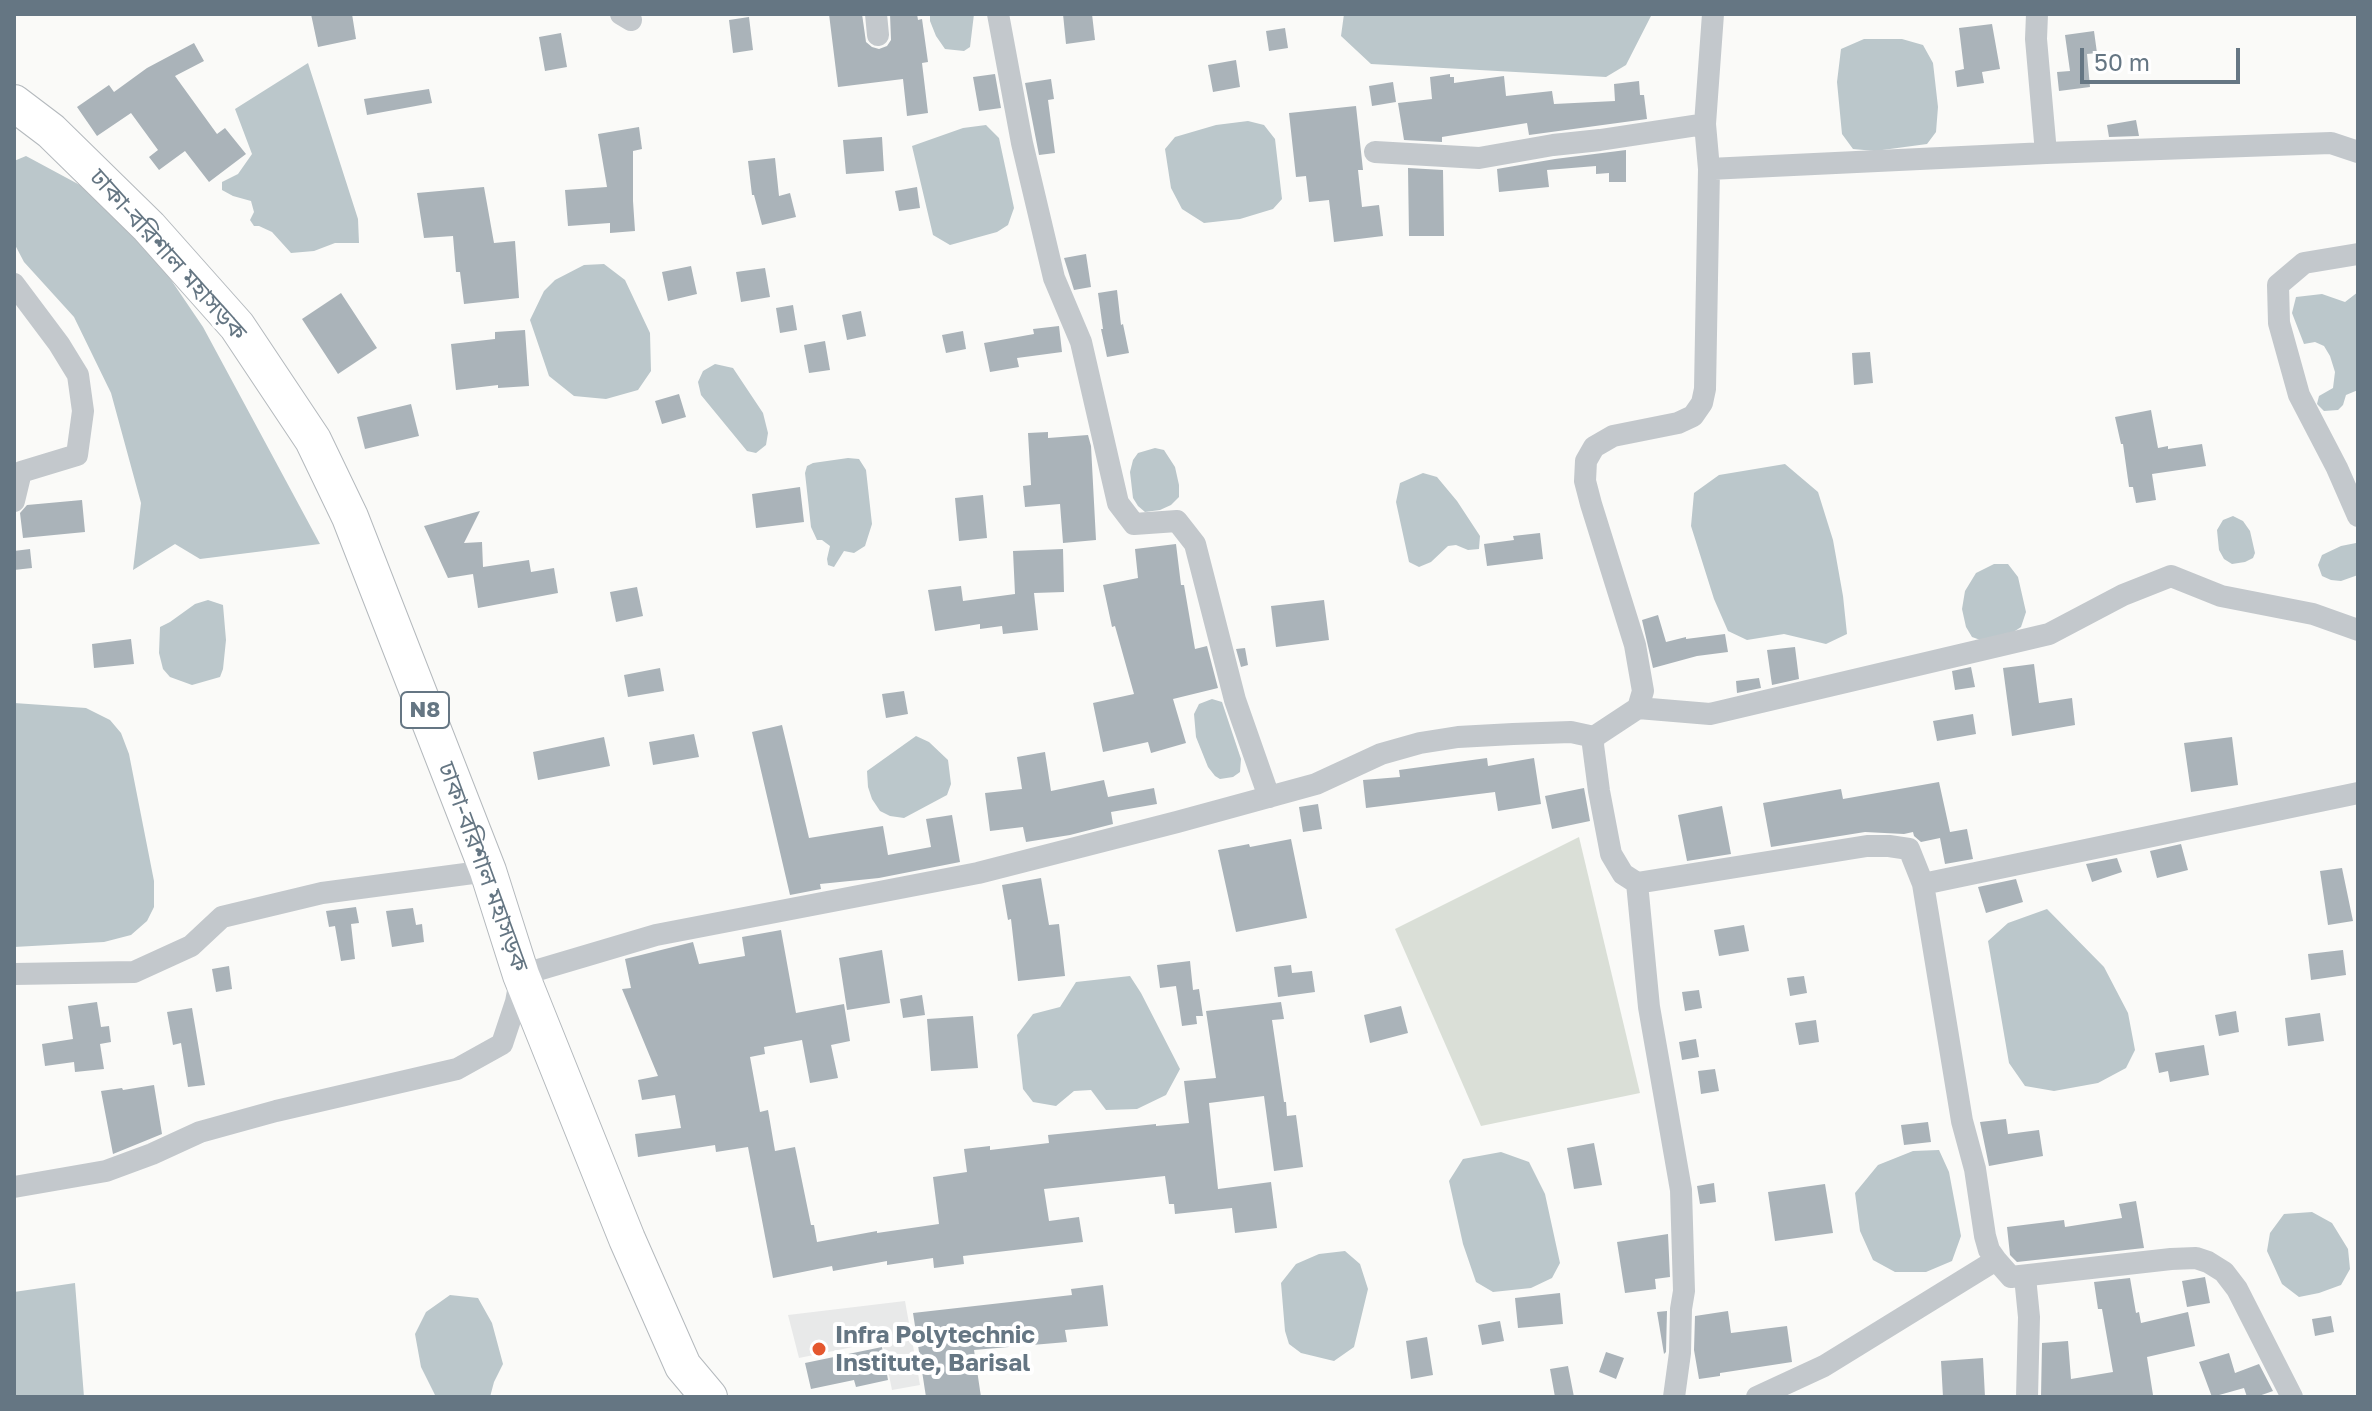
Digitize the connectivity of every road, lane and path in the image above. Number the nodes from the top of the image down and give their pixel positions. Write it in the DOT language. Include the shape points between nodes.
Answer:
graph roads {
  1 [pos="998,14"];
  2 [pos="1713,14"];
  3 [pos="2037,14"];
  4 [pos="14,103"];
  5 [pos="1705,124"];
  6 [pos="1375,152"];
  7 [pos="2358,152"];
  8 [pos="2046,153"];
  9 [pos="1709,169"];
  10 [pos="2358,254"];
  11 [pos="14,284"];
  12 [pos="14,501"];
  13 [pos="2358,516"];
  14 [pos="2358,630"];
  15 [pos="1638,708"];
  16 [pos="1594,737"];
  17 [pos="2358,793"];
  18 [pos="1269,797"];
  19 [pos="488,871"];
  20 [pos="1637,883"];
  21 [pos="1923,884"];
  22 [pos="14,974"];
  23 [pos="521,975"];
  24 [pos="14,1187"];
  25 [pos="1996,1260"];
  26 [pos="2025,1277"];
  27 [pos="709,1397"];
  28 [pos="1674,1397"];
  29 [pos="1757,1397"];
  30 [pos="2027,1397"];
  31 [pos="2292,1397"];
  1 -- 18 [label="street" via="1054,278 1081,342 1118,503 1134,524 1177,521 1195,544 1235,700"];
  2 -- 5 [label="street"];
  3 -- 8 [label="street"];
  4 -- 19 [label="highway, ঢাকা-বরিশাল মহাসড়ক / N8" via="51,131 149,227 218,304 313,440 350,517"];
  5 -- 6 [label="street" via="1479,158"];
  5 -- 9 [label="street"];
  7 -- 8 [label="street" via="2331,143"];
  8 -- 9 [label="street"];
  9 -- 15 [label="street" via="1702,403 1693,416 1678,423 1613,436 1594,447 1586,461 1588,493 1635,645 1643,691"];
  10 -- 13 [label="street" via="2304,263 2278,285 2279,323 2299,395"];
  11 -- 12 [label="street" via="78,375 83,411 77,455 21,472"];
  14 -- 15 [label="street" via="2313,614 2221,596 2171,576 2049,634 1710,714"];
  15 -- 16 [label="street"];
  16 -- 18 [label="street" via="1571,732 1420,743"];
  16 -- 20 [label="street" via="1611,854 1623,874"];
  17 -- 21 [label="street"];
  18 -- 23 [label="street" via="978,873 656,935"];
  19 -- 22 [label="street" via="322,893 222,917 191,946 134,972"];
  19 -- 23 [label="highway, ঢাকা-বরিশাল মহাসড়ক / N8"];
  20 -- 21 [label="street" via="1889,846 1909,849"];
  20 -- 28 [label="street" via="1649,1007 1681,1190 1684,1291"];
  21 -- 25 [label="street" via="1962,1121 1985,1236"];
  23 -- 24 [label="street" via="502,1044 457,1069 200,1132 106,1171"];
  23 -- 27 [label="highway, ঢাকা-বরিশাল মহাসড়ক / N8" via="683,1366"];
  25 -- 26 [label="street" via="2011,1277"];
  25 -- 29 [label="street" via="1824,1366"];
  26 -- 30 [label="street"];
  26 -- 31 [label="street" via="2171,1259 2208,1262 2237,1289"];
}
